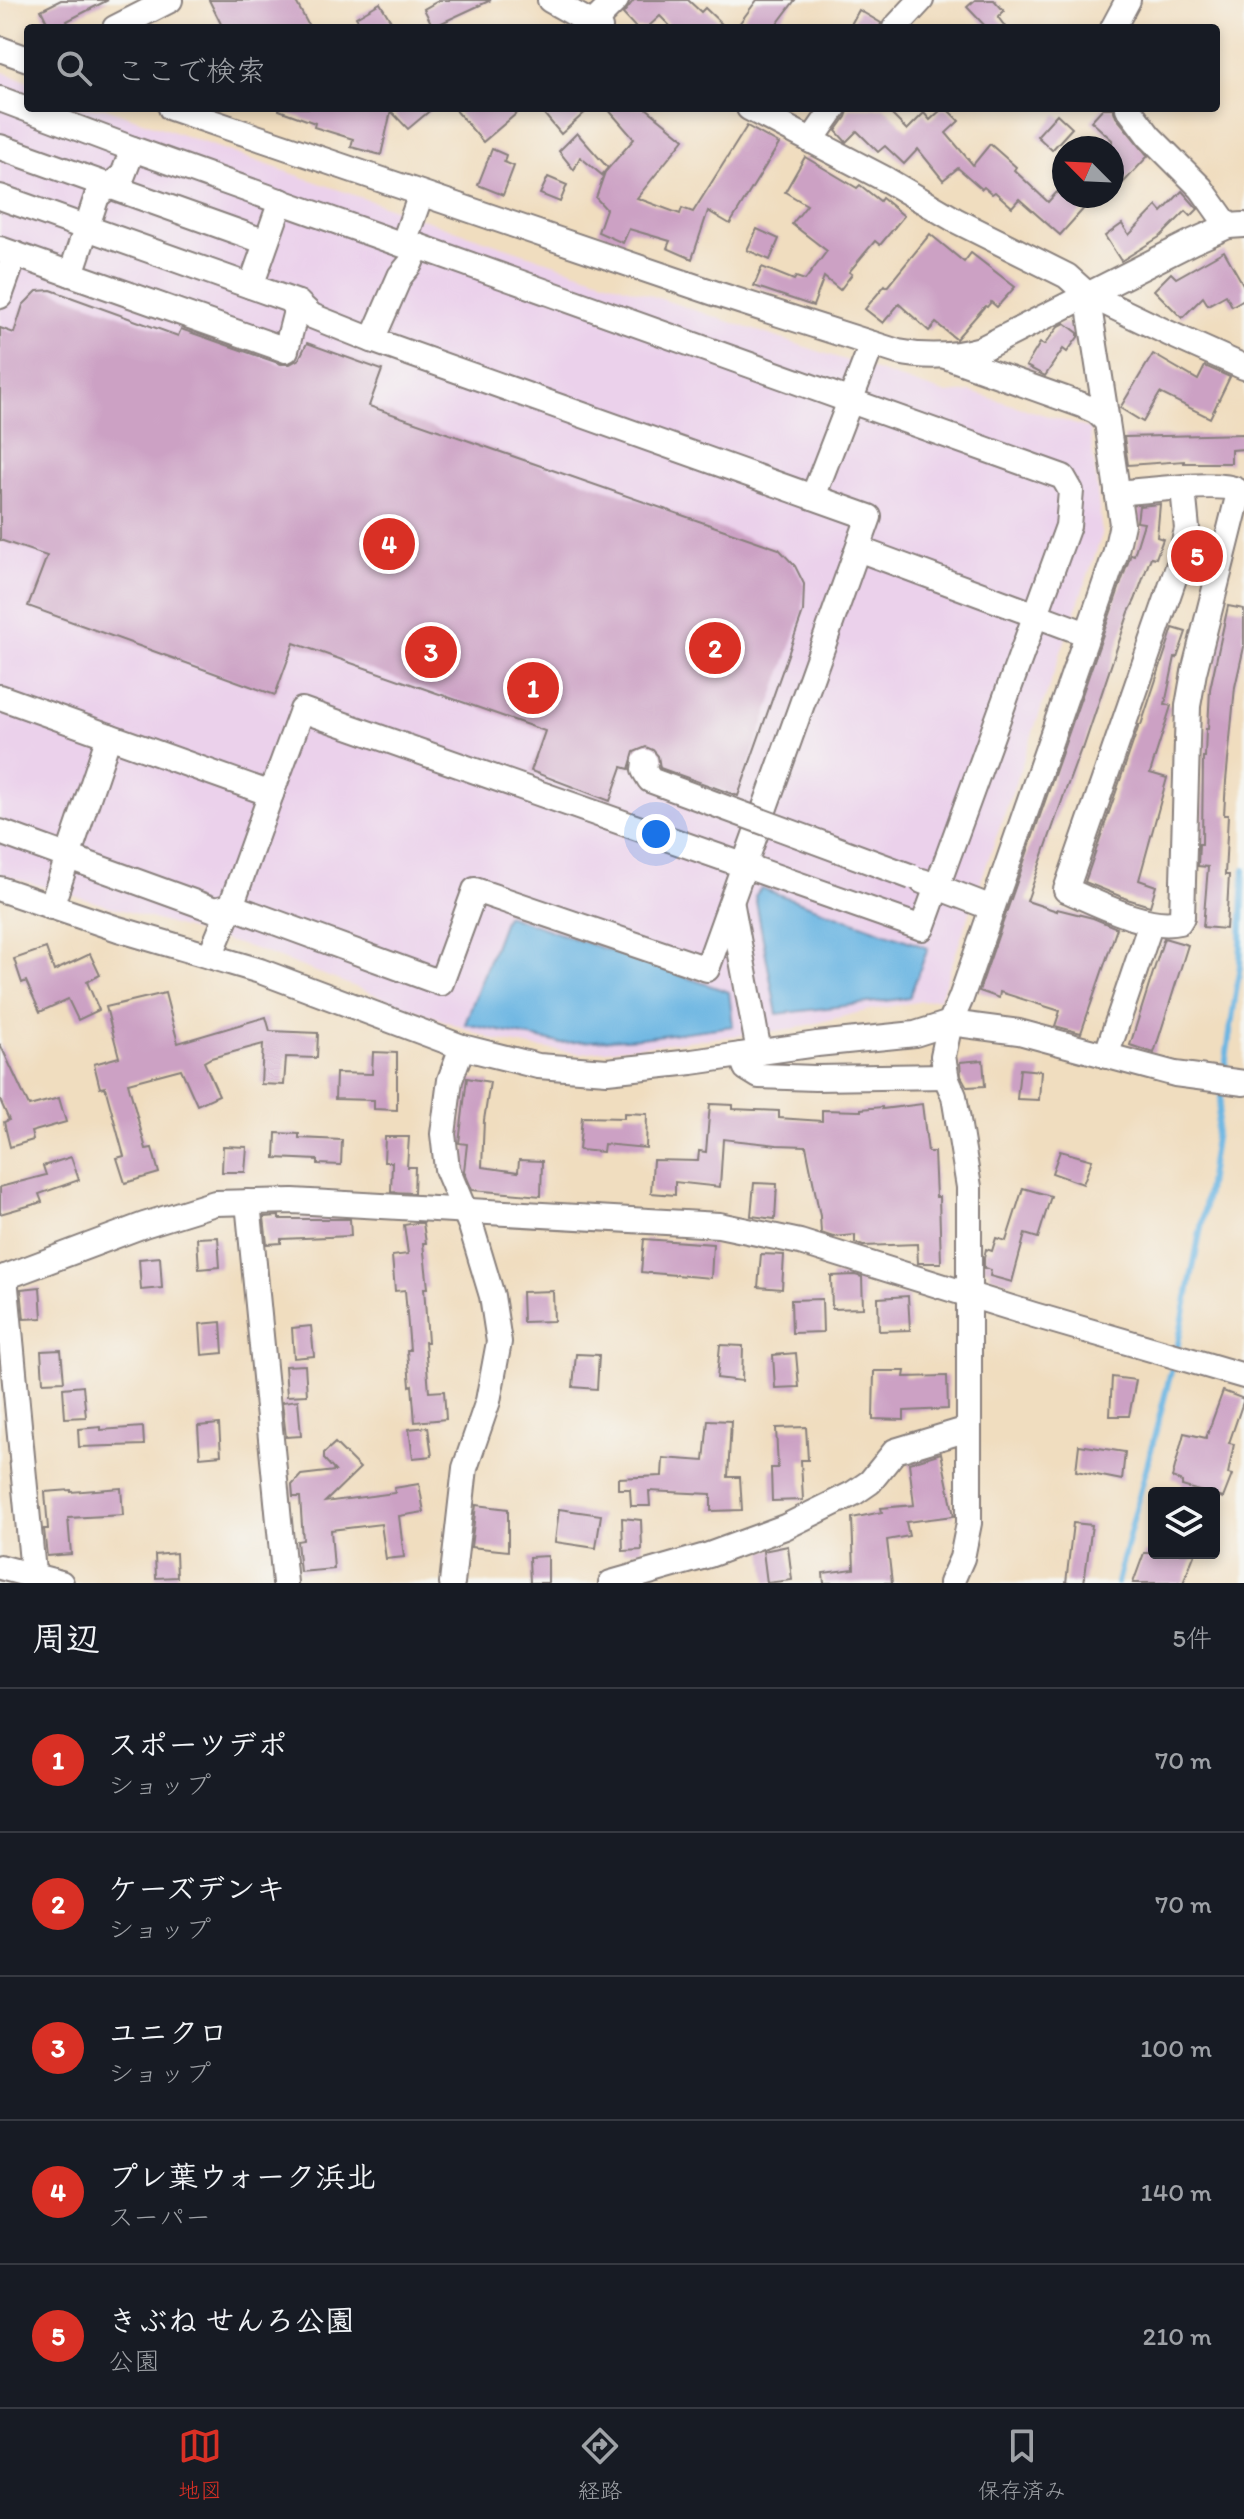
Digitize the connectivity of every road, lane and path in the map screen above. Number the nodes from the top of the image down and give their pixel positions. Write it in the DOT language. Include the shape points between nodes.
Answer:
graph roads {
  1 [pos="170,0"];
  2 [pos="550,0"];
  3 [pos="616,0"];
  4 [pos="921,0"];
  5 [pos="1128,0"];
  6 [pos="123,24"];
  7 [pos="592,24"];
  8 [pos="598,24"];
  9 [pos="899,24"];
  10 [pos="1115,24"];
  11 [pos="0,49"];
  12 [pos="24,58"];
  13 [pos="0,99"];
  14 [pos="24,108"];
  15 [pos="35,112"];
  16 [pos="183,112"];
  17 [pos="757,112"];
  18 [pos="831,112"];
  19 [pos="1131,112"];
  20 [pos="811,141"];
  21 [pos="0,147"];
  22 [pos="133,149"];
  23 [pos="110,186"];
  24 [pos="421,194"];
  25 [pos="0,197"];
  26 [pos="281,201"];
  27 [pos="1236,225"];
  28 [pos="87,228"];
  29 [pos="266,242"];
  30 [pos="418,246"];
  31 [pos="8,252"];
  32 [pos="71,274"];
  33 [pos="251,286"];
  34 [pos="1087,294"];
  35 [pos="0,296"];
  36 [pos="298,303"];
  37 [pos="372,340"];
  38 [pos="872,344"];
  39 [pos="948,357"];
  40 [pos="1244,367"];
  41 [pos="850,402"];
  42 [pos="1107,422"];
  43 [pos="1183,488"];
  44 [pos="1117,493"];
  45 [pos="813,497"];
  46 [pos="858,549"];
  47 [pos="1035,615"];
  48 [pos="1087,634"];
  49 [pos="0,697"];
  50 [pos="109,736"];
  51 [pos="645,762"];
  52 [pos="271,794"];
  53 [pos="0,832"];
  54 [pos="68,857"];
  55 [pos="746,866"];
  56 [pos="937,886"];
  57 [pos="0,889"];
  58 [pos="732,903"];
  59 [pos="231,906"];
  60 [pos="51,907"];
  61 [pos="992,908"];
  62 [pos="1151,923"];
  63 [pos="210,956"];
  64 [pos="950,1023"];
  65 [pos="462,1047"];
  66 [pos="750,1053"];
  67 [pos="1106,1056"];
  68 [pos="946,1076"];
  69 [pos="1240,1082"];
  70 [pos="248,1202"];
  71 [pos="464,1209"];
  72 [pos="3,1278"];
  73 [pos="970,1293"];
  74 [pos="1244,1376"];
  75 [pos="968,1429"];
  76 [pos="0,1567"];
  77 [pos="33,1579"];
  78 [pos="61,1583"];
  79 [pos="285,1583"];
  80 [pos="452,1583"];
  81 [pos="611,1583"];
  82 [pos="951,1583"];
  1 -- 6 [label="street"];
  2 -- 7 [label="street"];
  3 -- 8 [label="street"];
  4 -- 9 [label="street"];
  5 -- 10 [label="street"];
  11 -- 12 [label="street"];
  13 -- 14 [label="street"];
  15 -- 22 [label="street"];
  16 -- 24 [label="street"];
  17 -- 20 [label="street"];
  18 -- 20 [label="street"];
  19 -- 27 [label="street"];
  20 -- 34 [label="street" via="1067,276"];
  21 -- 23 [label="street"];
  22 -- 23 [label="street" via="123,175"];
  22 -- 26 [label="street"];
  23 -- 28 [label="street" via="97,196"];
  23 -- 29 [label="street"];
  24 -- 26 [label="street" via="403,245"];
  24 -- 30 [label="street" via="427,214"];
  24 -- 38 [label="street"];
  25 -- 28 [label="street"];
  26 -- 29 [label="street"];
  27 -- 34 [label="street"];
  28 -- 32 [label="street"];
  28 -- 33 [label="street"];
  29 -- 33 [label="street"];
  30 -- 37 [label="street"];
  30 -- 41 [label="street"];
  31 -- 32 [label="street"];
  31 -- 35 [label="street"];
  32 -- 36 [label="street" via="286,350"];
  33 -- 36 [label="street"];
  34 -- 39 [label="street" via="1000,341"];
  34 -- 40 [label="street"];
  34 -- 42 [label="street"];
  36 -- 37 [label="street" via="312,316"];
  37 -- 45 [label="street"];
  38 -- 39 [label="street" via="921,357"];
  38 -- 41 [label="street"];
  39 -- 42 [label="street" via="1082,405"];
  41 -- 45 [label="street"];
  41 -- 47 [label="street" via="1063,477 1071,491 1068,526"];
  42 -- 44 [label="street"];
  43 -- 44 [label="street"];
  43 -- 62 [label="street" via="1187,529 1179,564 1066,890"];
  43 -- 62 [label="street" via="1228,486 1238,497 1188,706 1182,917 1174,923"];
  44 -- 48 [label="street" via="1120,537"];
  45 -- 46 [label="street" via="869,517"];
  46 -- 47 [label="street"];
  46 -- 55 [label="street"];
  47 -- 48 [label="street"];
  47 -- 56 [label="street"];
  48 -- 61 [label="street"];
  49 -- 50 [label="street"];
  50 -- 52 [label="street"];
  50 -- 54 [label="street"];
  51 -- 56 [label="street, bridge" via="650,780"];
  52 -- 55 [label="street" via="302,710"];
  52 -- 59 [label="street"];
  53 -- 54 [label="street"];
  54 -- 59 [label="street" via="215,910"];
  54 -- 60 [label="street"];
  55 -- 56 [label="street" via="922,928"];
  55 -- 58 [label="street"];
  56 -- 61 [label="street"];
  57 -- 60 [label="street"];
  58 -- 59 [label="street" via="707,969 475,890 441,983"];
  58 -- 66 [label="street"];
  59 -- 63 [label="street"];
  60 -- 63 [label="street"];
  61 -- 64 [label="street"];
  62 -- 67 [label="street"];
  63 -- 65 [label="street"];
  64 -- 66 [label="street" via="915,1034"];
  64 -- 67 [label="street" via="1019,1032"];
  64 -- 68 [label="street" via="943,1056"];
  65 -- 66 [label="street" via="538,1066 607,1071"];
  65 -- 71 [label="street" via="450,1080 443,1134 447,1169"];
  66 -- 68 [label="street" via="746,1068 759,1076"];
  67 -- 69 [label="street" via="1175,1074"];
  68 -- 73 [label="street" via="969,1187"];
  70 -- 71 [label="street"];
  70 -- 72 [label="street" via="215,1203 144,1225"];
  70 -- 79 [label="street"];
  71 -- 73 [label="street" via="719,1225 800,1242"];
  71 -- 80 [label="street" via="492,1296 499,1342 488,1401 465,1468"];
  72 -- 77 [label="street"];
  73 -- 74 [label="street"];
  73 -- 75 [label="street"];
  75 -- 81 [label="street" via="895,1451 870,1482 785,1527"];
  75 -- 82 [label="street" via="969,1523"];
  76 -- 77 [label="street"];
  77 -- 78 [label="street"];
}
